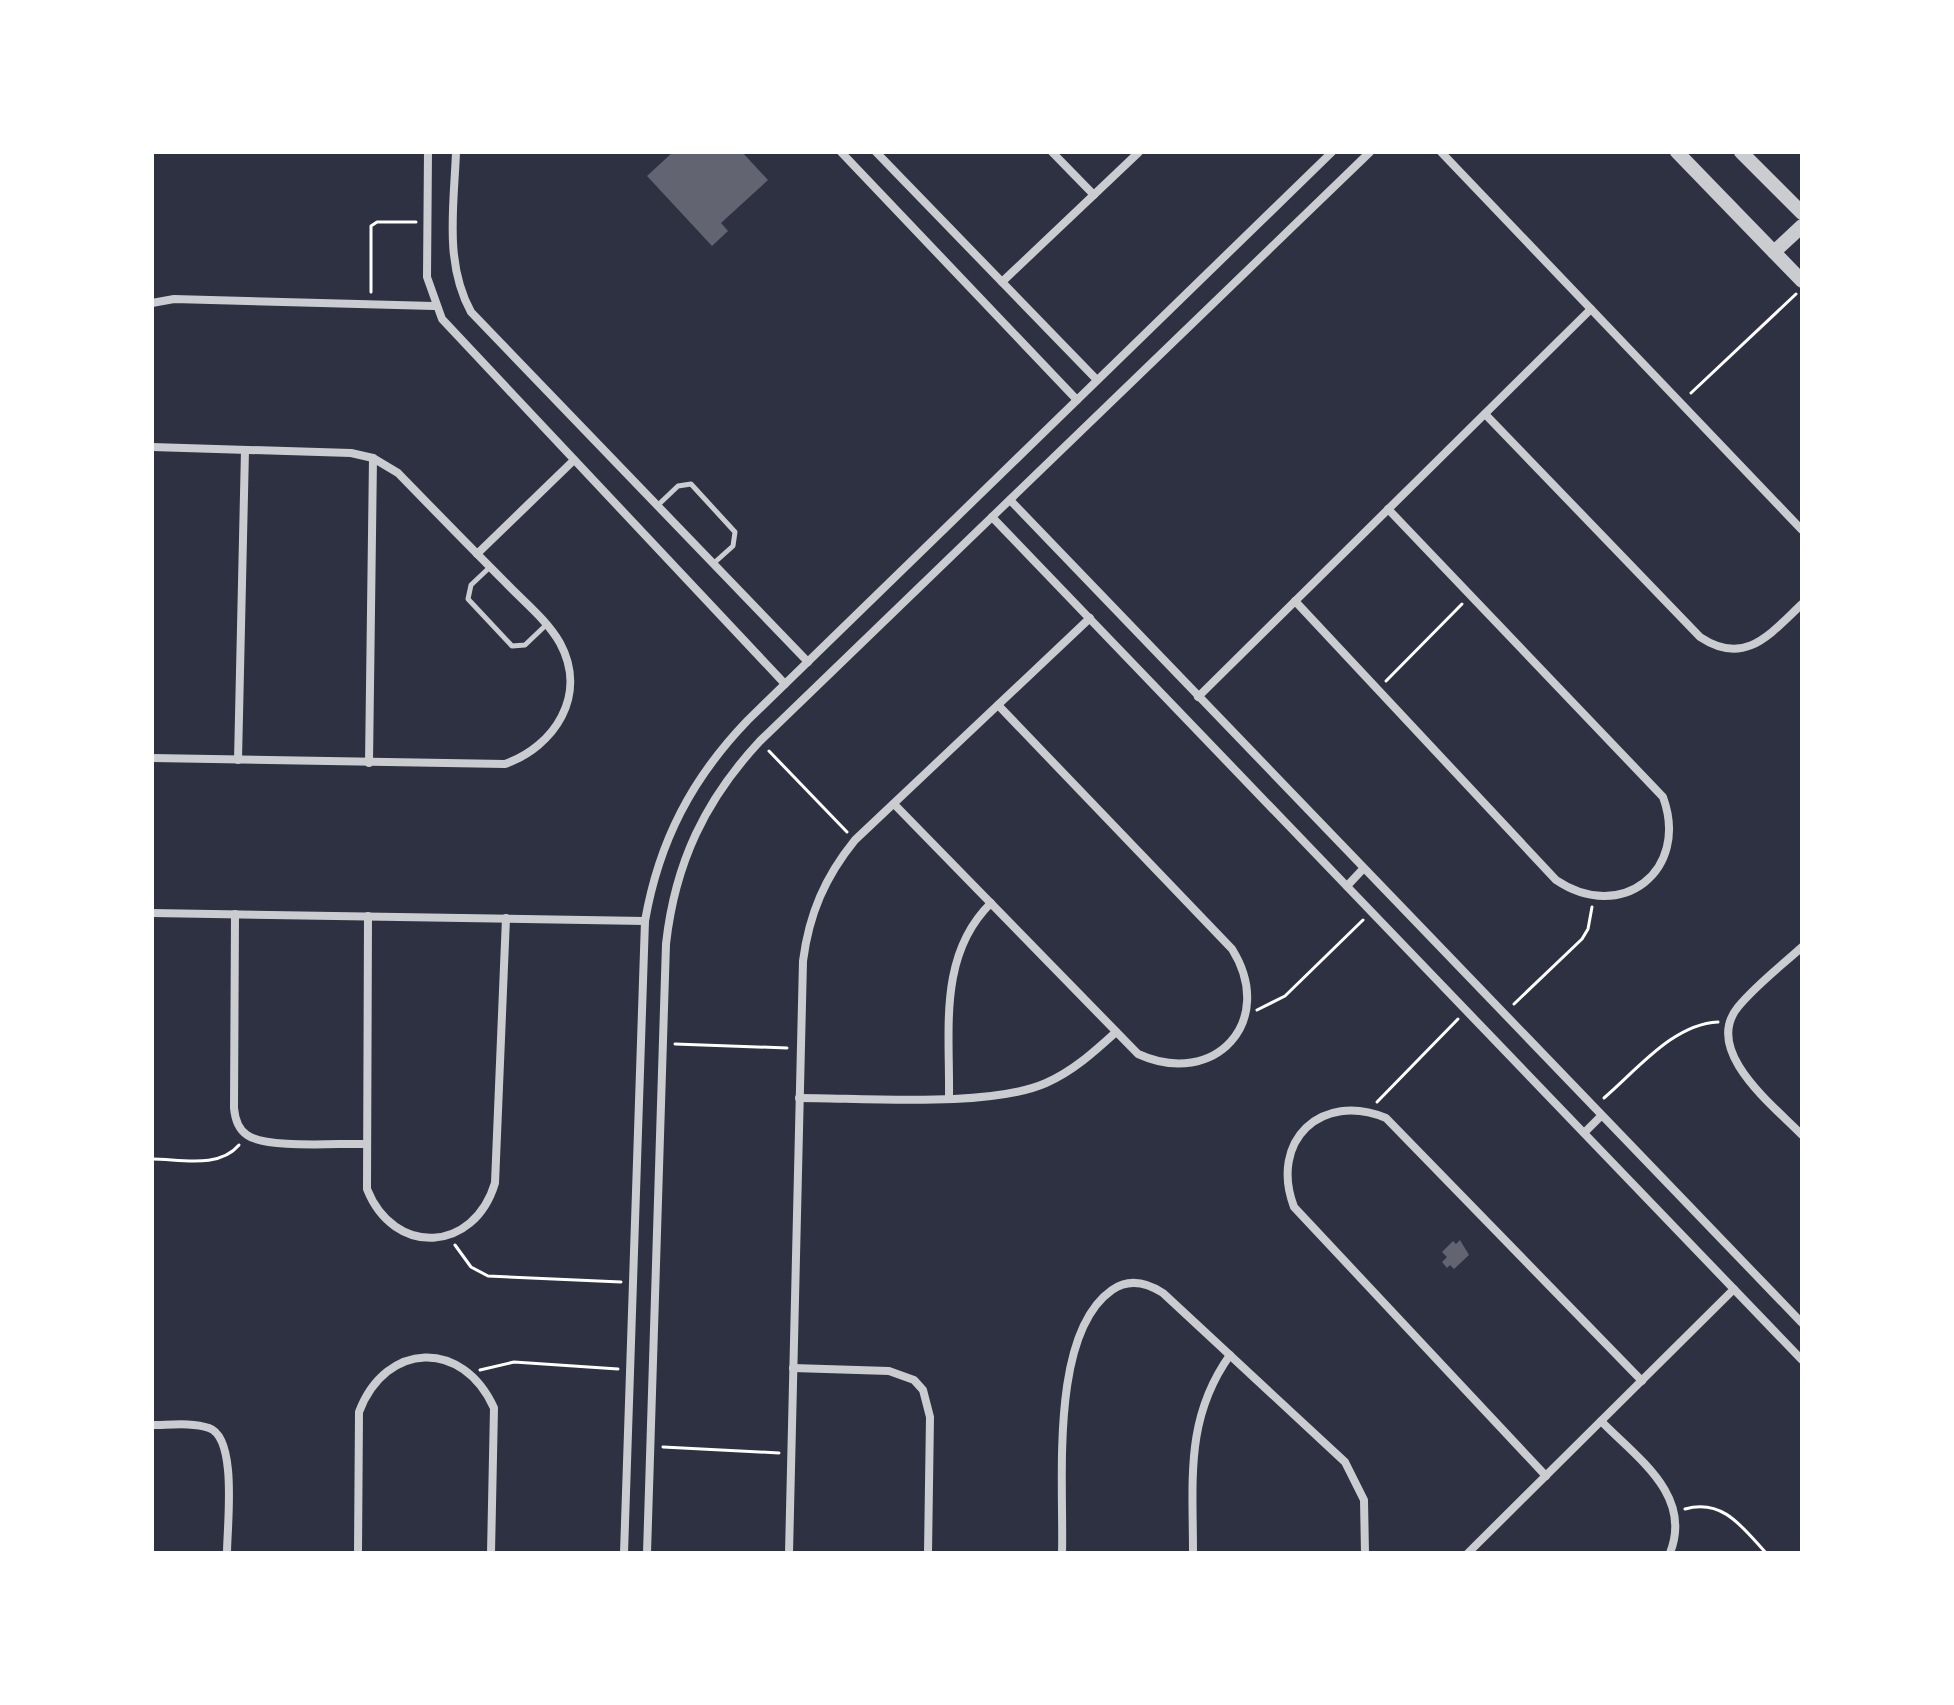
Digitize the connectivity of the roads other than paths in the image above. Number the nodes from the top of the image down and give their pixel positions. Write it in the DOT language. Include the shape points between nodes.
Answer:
graph roads {
  1 [pos="428,152"];
  2 [pos="456,152"];
  3 [pos="841,152"];
  4 [pos="876,152"];
  5 [pos="1052,152"];
  6 [pos="1139,152"];
  7 [pos="1332,152"];
  8 [pos="1370,152"];
  9 [pos="1441,152"];
  10 [pos="1677,152"];
  11 [pos="1741,152"];
  12 [pos="1094,195"];
  13 [pos="1802,213"];
  14 [pos="1802,226"];
  15 [pos="1774,252"];
  16 [pos="1802,281"];
  17 [pos="1002,282"];
  18 [pos="152,303"];
  19 [pos="434,306"];
  20 [pos="1591,309"];
  21 [pos="1097,380"];
  22 [pos="1077,400"];
  23 [pos="1485,414"];
  24 [pos="152,447"];
  25 [pos="245,450"];
  26 [pos="373,458"];
  27 [pos="574,460"];
  28 [pos="1010,500"];
  29 [pos="657,506"];
  30 [pos="1388,509"];
  31 [pos="992,517"];
  32 [pos="1802,530"];
  33 [pos="477,554"];
  34 [pos="713,564"];
  35 [pos="490,567"];
  36 [pos="1295,601"];
  37 [pos="1802,604"];
  38 [pos="1090,618"];
  39 [pos="546,625"];
  40 [pos="808,662"];
  41 [pos="785,684"];
  42 [pos="1198,697"];
  43 [pos="998,705"];
  44 [pos="152,758"];
  45 [pos="238,760"];
  46 [pos="369,763"];
  47 [pos="894,804"];
  48 [pos="1363,869"];
  49 [pos="1347,886"];
  50 [pos="991,903"];
  51 [pos="152,913"];
  52 [pos="235,914"];
  53 [pos="368,916"];
  54 [pos="506,918"];
  55 [pos="645,921"];
  56 [pos="1802,947"];
  57 [pos="1116,1032"];
  58 [pos="949,1097"];
  59 [pos="799,1098"];
  60 [pos="1600,1117"];
  61 [pos="1584,1133"];
  62 [pos="1802,1135"];
  63 [pos="365,1144"];
  64 [pos="1734,1289"];
  65 [pos="1802,1323"];
  66 [pos="1230,1355"];
  67 [pos="1802,1360"];
  68 [pos="793,1368"];
  69 [pos="1642,1381"];
  70 [pos="1601,1421"];
  71 [pos="152,1425"];
  72 [pos="1546,1476"];
  73 [pos="227,1553"];
  74 [pos="358,1553"];
  75 [pos="491,1553"];
  76 [pos="624,1553"];
  77 [pos="647,1553"];
  78 [pos="789,1553"];
  79 [pos="928,1553"];
  80 [pos="1062,1553"];
  81 [pos="1193,1553"];
  82 [pos="1365,1553"];
  83 [pos="1468,1553"];
  84 [pos="1670,1553"];
  1 -- 19 [label="street" via="427,277"];
  2 -- 29 [label="street" via="453,255 455,275 471,312"];
  3 -- 22 [label="street"];
  4 -- 17 [label="street"];
  5 -- 12 [label="street"];
  6 -- 12 [label="street"];
  7 -- 21 [label="street"];
  8 -- 28 [label="street"];
  9 -- 20 [label="street"];
  10 -- 15 [label="street"];
  11 -- 13 [label="street"];
  12 -- 17 [label="street"];
  14 -- 15 [label="street"];
  15 -- 16 [label="street"];
  17 -- 21 [label="street"];
  18 -- 19 [label="street" via="174,299"];
  19 -- 27 [label="street"];
  20 -- 23 [label="street"];
  20 -- 32 [label="street"];
  21 -- 22 [label="street"];
  22 -- 40 [label="street"];
  23 -- 30 [label="street"];
  23 -- 37 [label="street" via="1712,645 1754,645"];
  24 -- 25 [label="street"];
  25 -- 26 [label="street"];
  25 -- 45 [label="street"];
  26 -- 33 [label="street" via="398,473"];
  26 -- 46 [label="street"];
  27 -- 33 [label="street"];
  27 -- 41 [label="street"];
  28 -- 31 [label="street"];
  28 -- 42 [label="street"];
  29 -- 34 [label="street"];
  29 -- 34 [label="lane" via="678,486 691,484 735,532 733,546"];
  30 -- 36 [label="street"];
  30 -- 36 [label="street" via="1663,797 1671,834 1657,869 1627,892 1589,896 1556,880"];
  31 -- 38 [label="street"];
  31 -- 77 [label="street" via="760,741 718,791 687,848 666,944"];
  33 -- 35 [label="street"];
  34 -- 40 [label="street"];
  35 -- 39 [label="street"];
  35 -- 39 [label="lane" via="471,585 468,599 512,646 525,645"];
  36 -- 42 [label="street"];
  38 -- 43 [label="street"];
  38 -- 49 [label="street"];
  39 -- 46 [label="street" via="560,642 570,685 562,717 544,744 505,764"];
  40 -- 41 [label="street"];
  41 -- 55 [label="street" via="725,744 687,797 660,857"];
  42 -- 48 [label="street"];
  43 -- 47 [label="street"];
  43 -- 57 [label="street" via="1232,949 1244,968 1247,1012 1238,1033 1204,1061 1182,1066 1159,1063 1138,1054"];
  44 -- 45 [label="street"];
  45 -- 46 [label="street"];
  47 -- 50 [label="street"];
  47 -- 59 [label="street" via="855,840 824,884 810,922 803,961"];
  48 -- 49 [label="street"];
  48 -- 60 [label="street"];
  49 -- 61 [label="street"];
  50 -- 57 [label="street"];
  50 -- 58 [label="street" via="966,931 953,966"];
  51 -- 52 [label="street"];
  52 -- 53 [label="street"];
  52 -- 63 [label="street" via="235,1118 246,1135 265,1141"];
  53 -- 54 [label="street"];
  53 -- 63 [label="street"];
  54 -- 55 [label="street"];
  54 -- 63 [label="street" via="495,1183 480,1215 451,1235 415,1237 384,1220 367,1189"];
  55 -- 76 [label="street"];
  56 -- 62 [label="street" via="1737,1008 1728,1036 1736,1064"];
  57 -- 58 [label="street" via="1083,1062 1044,1084 1001,1096"];
  58 -- 59 [label="street"];
  59 -- 68 [label="street"];
  60 -- 61 [label="street"];
  60 -- 65 [label="street"];
  61 -- 64 [label="street"];
  64 -- 67 [label="street"];
  64 -- 69 [label="street"];
  66 -- 80 [label="street" via="1152,1286 1116,1286 1094,1307 1077,1336 1068,1369"];
  66 -- 81 [label="street" via="1209,1389 1196,1426"];
  66 -- 82 [label="street" via="1353,1474 1364,1500"];
  68 -- 78 [label="street"];
  68 -- 79 [label="street" via="889,1371 914,1380 923,1390 930,1417"];
  69 -- 70 [label="street"];
  69 -- 72 [label="street" via="1401,1130 1368,1111 1330,1112 1300,1135 1286,1170 1294,1207"];
  70 -- 72 [label="street"];
  70 -- 84 [label="street" via="1664,1485 1676,1511"];
  71 -- 73 [label="street" via="208,1427 223,1438"];
  72 -- 83 [label="street"];
  74 -- 75 [label="street" via="359,1412 379,1376 415,1358 445,1360 472,1374 494,1408"];
}
